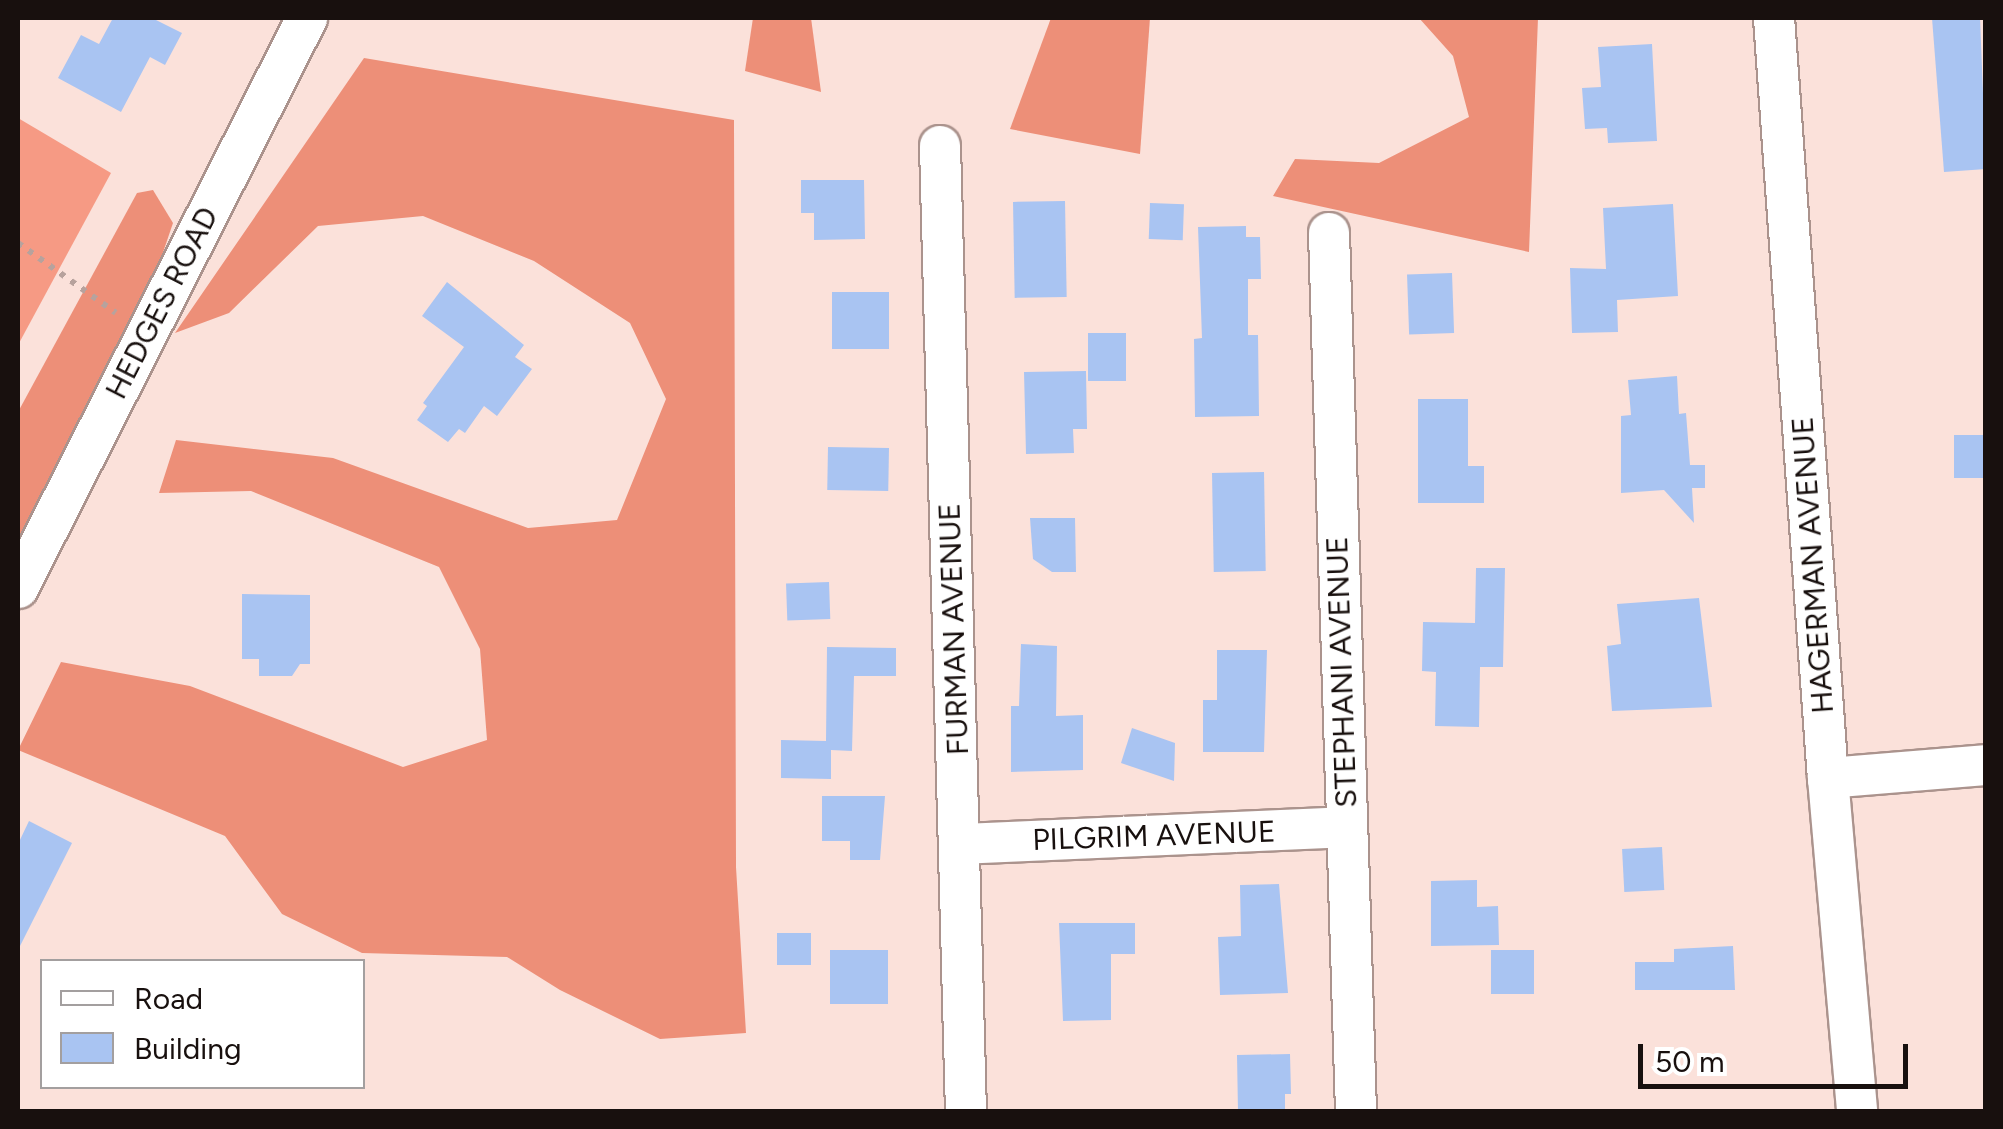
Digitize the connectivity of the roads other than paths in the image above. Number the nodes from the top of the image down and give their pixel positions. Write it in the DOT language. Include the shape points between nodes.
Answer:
graph roads {
  1 [pos="307,18"];
  2 [pos="1774,18"];
  3 [pos="940,146"];
  4 [pos="1329,233"];
  5 [pos="18,588"];
  6 [pos="1986,765"];
  7 [pos="1828,778"];
  8 [pos="1347,828"];
  9 [pos="961,844"];
  10 [pos="966,1112"];
  11 [pos="1356,1112"];
  12 [pos="1857,1112"];
  1 -- 5 [label="street, HEDGES ROAD"];
  2 -- 7 [label="street, HAGERMAN AVENUE"];
  3 -- 9 [label="street, FURMAN AVENUE"];
  4 -- 8 [label="street, STEPHANI AVENUE"];
  6 -- 7 [label="street"];
  7 -- 12 [label="street, HAGERMAN AVENUE"];
  8 -- 9 [label="street, PILGRIM AVENUE"];
  8 -- 11 [label="street, STEPHANI AVENUE"];
  9 -- 10 [label="street, FURMAN AVENUE"];
}
